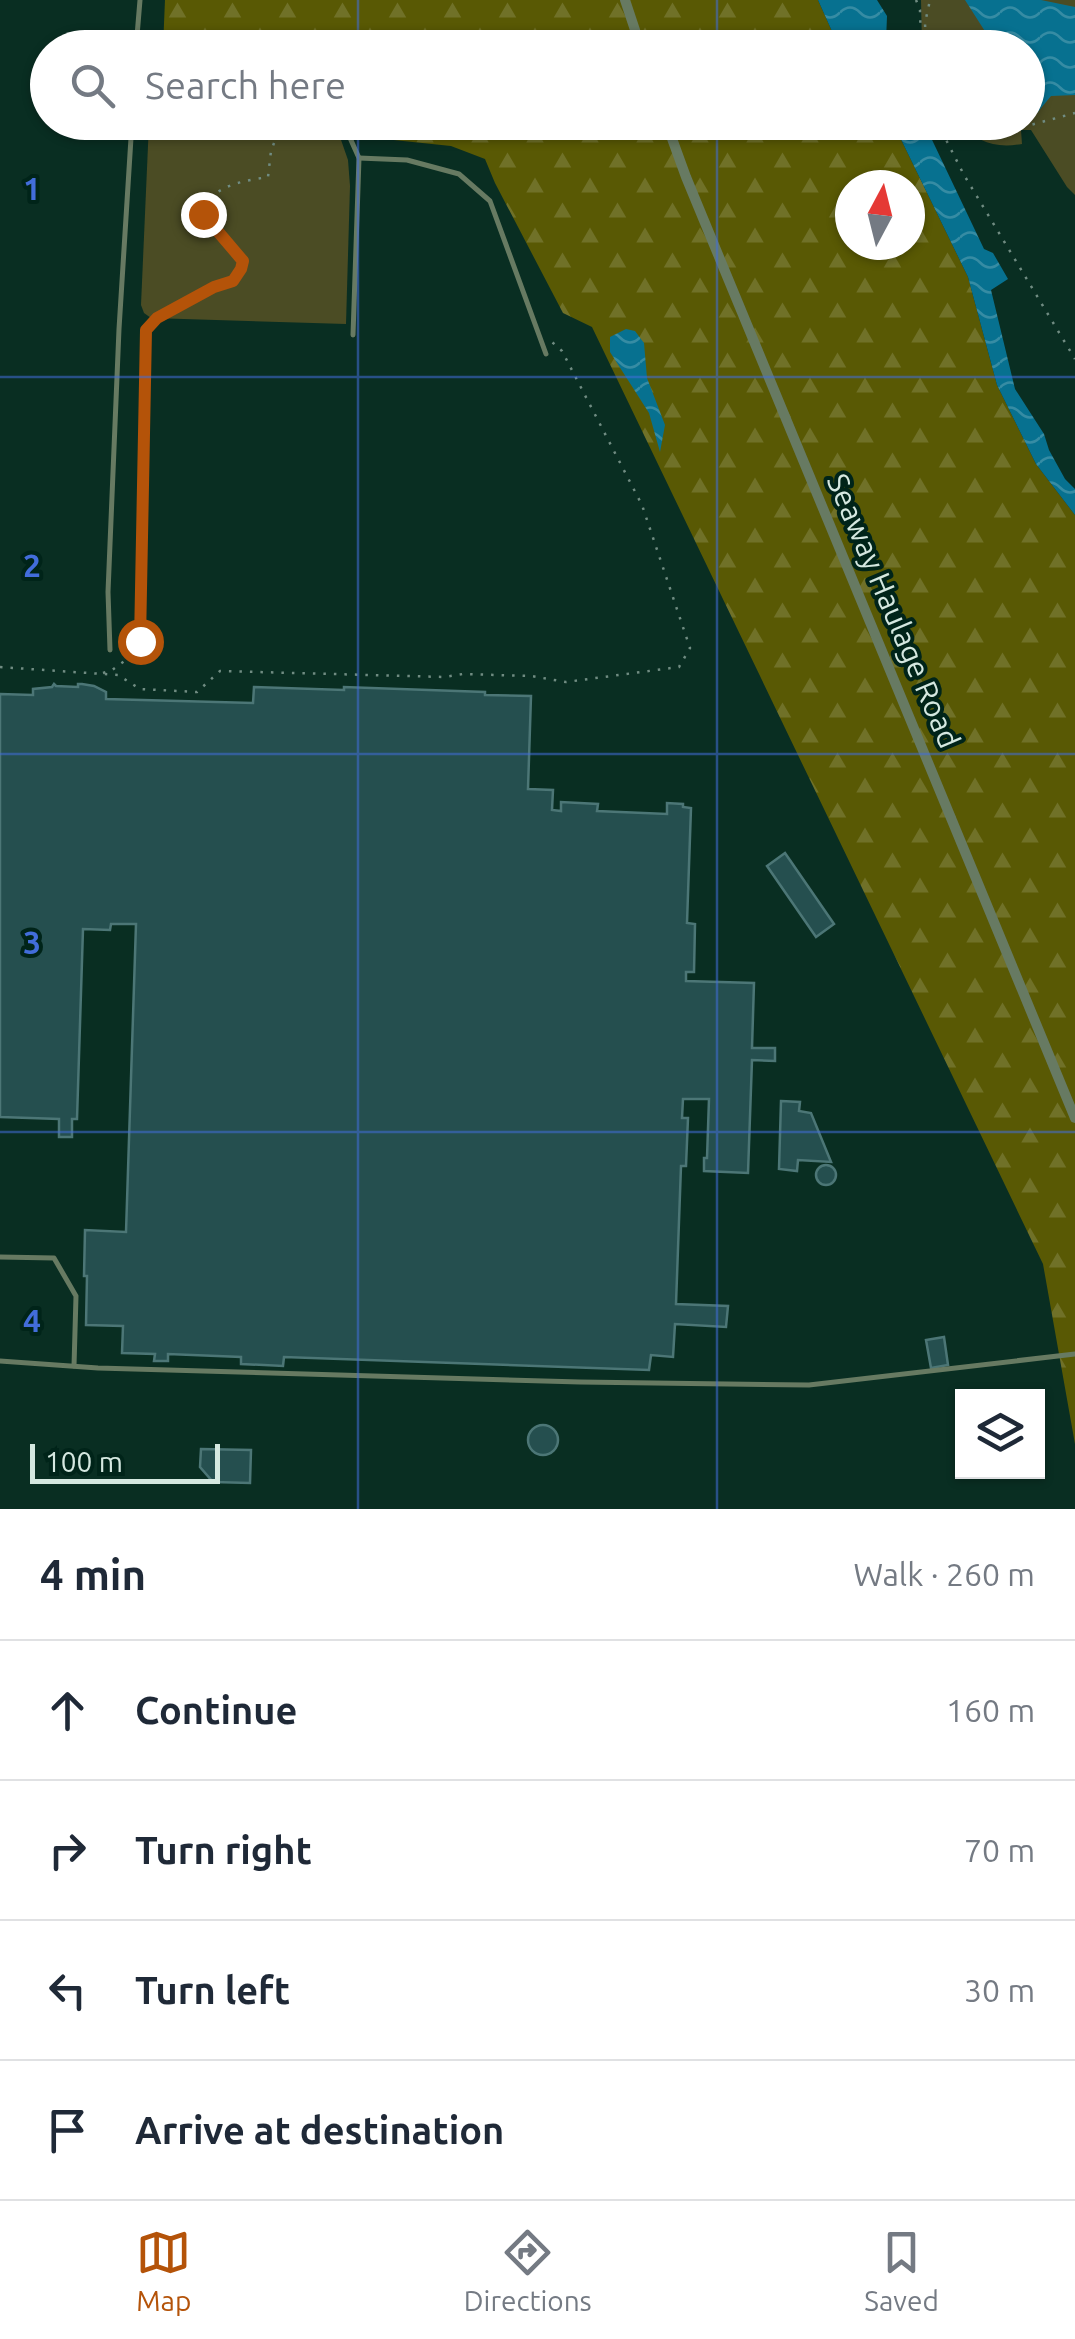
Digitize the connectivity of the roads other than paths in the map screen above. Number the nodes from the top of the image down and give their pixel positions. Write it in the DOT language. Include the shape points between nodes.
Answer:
graph roads {
  1 [pos="140,0"];
  2 [pos="625,0"];
  3 [pos="138,30"];
  4 [pos="634,30"];
  5 [pos="131,140"];
  6 [pos="351,140"];
  7 [pos="672,140"];
  8 [pos="359,158"];
  9 [pos="353,335"];
  10 [pos="546,354"];
  11 [pos="110,650"];
  12 [pos="1075,1118"];
  13 [pos="0,1257"];
  14 [pos="1075,1354"];
  15 [pos="0,1362"];
  16 [pos="74,1366"];
  1 -- 3 [label="lane"];
  2 -- 4 [label="street"];
  5 -- 11 [label="lane"];
  6 -- 8 [label="lane"];
  7 -- 12 [label="street, Seaway Haulage Road"];
  8 -- 9 [label="lane"];
  8 -- 10 [label="lane" via="407,160 458,174 490,201"];
  13 -- 16 [label="lane" via="54,1258 76,1296"];
  14 -- 16 [label="lane" via="809,1385"];
  15 -- 16 [label="lane"];
}
